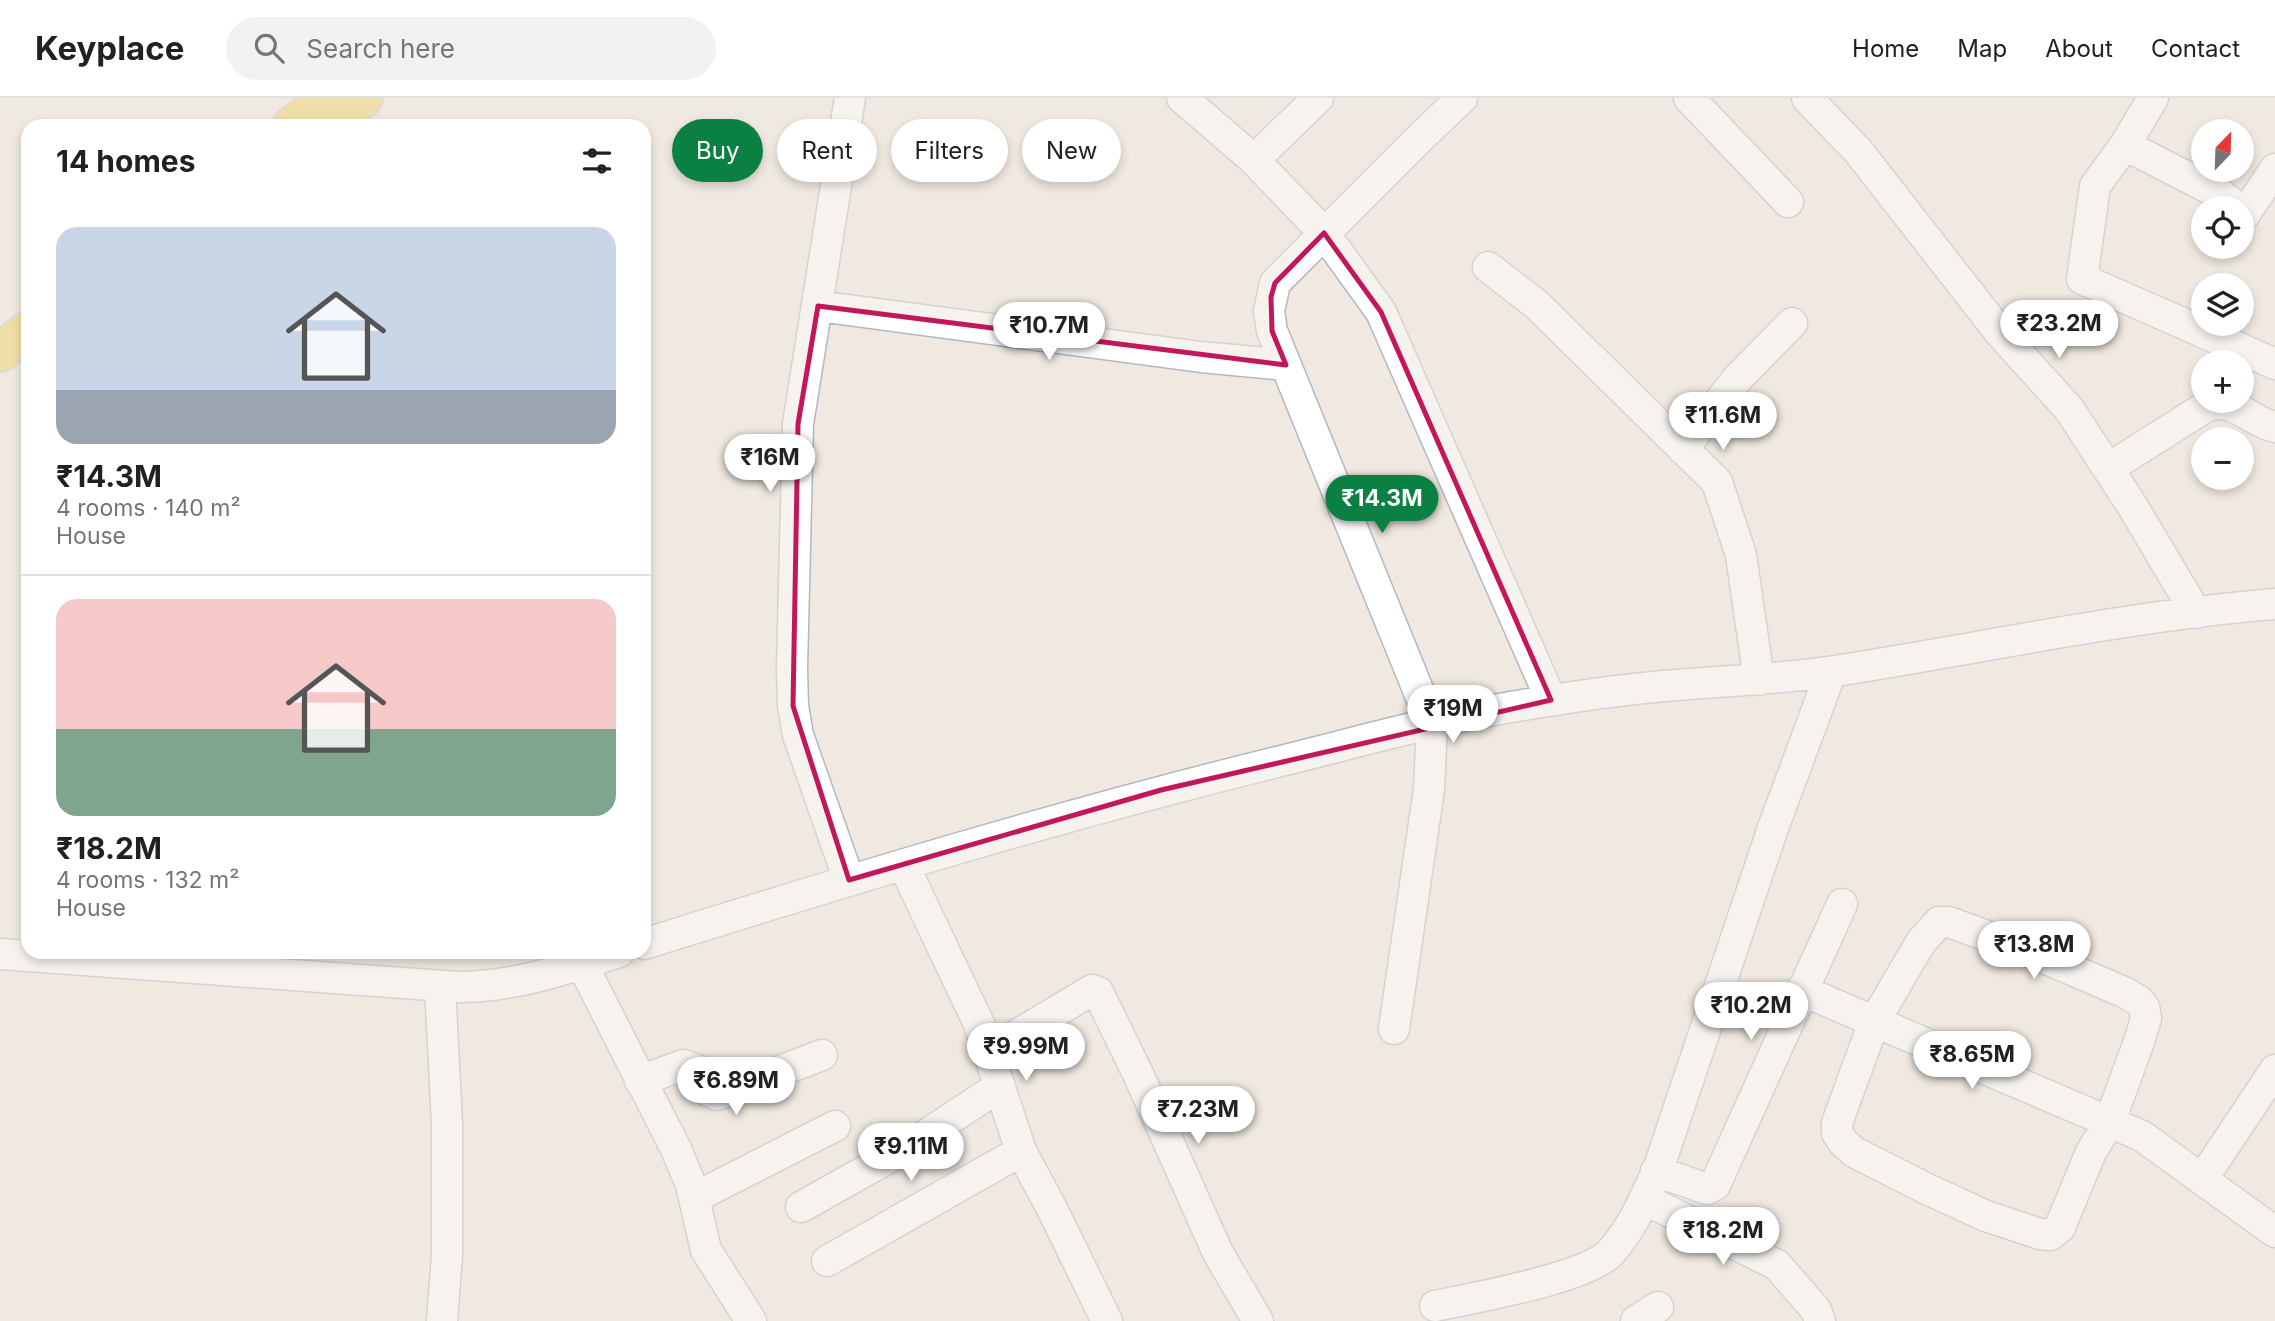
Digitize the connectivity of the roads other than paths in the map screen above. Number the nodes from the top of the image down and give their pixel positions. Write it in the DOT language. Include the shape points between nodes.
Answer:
graph roads {
  1 [pos="328,98"];
  2 [pos="363,98"];
  3 [pos="850,98"];
  4 [pos="1182,98"];
  5 [pos="1318,98"];
  6 [pos="1462,98"];
  7 [pos="1688,98"];
  8 [pos="1807,98"];
  9 [pos="2153,98"];
  10 [pos="301,119"];
  11 [pos="338,119"];
  12 [pos="2125,145"];
  13 [pos="1254,160"];
  14 [pos="2275,169"];
  15 [pos="2222,196"];
  16 [pos="2254,200"];
  17 [pos="1788,202"];
  18 [pos="1324,233"];
  19 [pos="1488,267"];
  20 [pos="818,306"];
  21 [pos="1792,323"];
  22 [pos="21,336"];
  23 [pos="0,352"];
  24 [pos="21,361"];
  25 [pos="2275,364"];
  26 [pos="1286,365"];
  27 [pos="0,377"];
  28 [pos="2275,427"];
  29 [pos="1683,449"];
  30 [pos="2109,468"];
  31 [pos="2275,604"];
  32 [pos="2196,614"];
  33 [pos="1831,672"];
  34 [pos="1759,680"];
  35 [pos="1551,700"];
  36 [pos="1432,724"];
  37 [pos="904,866"];
  38 [pos="849,880"];
  39 [pos="1842,904"];
  40 [pos="651,942"];
  41 [pos="0,954"];
  42 [pos="21,956"];
  43 [pos="69,959"];
  44 [pos="597,959"];
  45 [pos="582,964"];
  46 [pos="440,986"];
  47 [pos="1801,990"];
  48 [pos="1874,1022"];
  49 [pos="1394,1029"];
  50 [pos="990,1051"];
  51 [pos="822,1055"];
  52 [pos="2275,1070"];
  53 [pos="640,1081"];
  54 [pos="1000,1086"];
  55 [pos="2110,1121"];
  56 [pos="835,1126"];
  57 [pos="1021,1151"];
  58 [pos="1656,1171"];
  59 [pos="2203,1178"];
  60 [pos="694,1198"];
  61 [pos="1644,1199"];
  62 [pos="801,1207"];
  63 [pos="2275,1232"];
  64 [pos="827,1261"];
  65 [pos="1435,1306"];
  66 [pos="442,1321"];
  67 [pos="751,1321"];
  68 [pos="1107,1321"];
  69 [pos="1258,1321"];
  70 [pos="1820,1321"];
  1 -- 10 [label="main road"];
  2 -- 11 [label="main road"];
  3 -- 20 [label="street"];
  4 -- 13 [label="street"];
  5 -- 13 [label="street"];
  6 -- 18 [label="street"];
  7 -- 17 [label="street"];
  8 -- 30 [label="street" via="1858,151 2001,334 2069,409"];
  9 -- 12 [label="street"];
  12 -- 15 [label="street"];
  12 -- 25 [label="street" via="2095,186 2082,279"];
  13 -- 18 [label="street"];
  14 -- 16 [label="street"];
  18 -- 26 [label="street" via="1275,283 1269,311"];
  18 -- 35 [label="street" via="1381,312"];
  19 -- 29 [label="street" via="1536,304"];
  20 -- 26 [label="street"];
  20 -- 38 [label="street" via="798,425 793,706 798,735"];
  21 -- 29 [label="street" via="1737,379"];
  22 -- 23 [label="main road"];
  24 -- 27 [label="main road"];
  26 -- 36 [label="street"];
  28 -- 30 [label="street" via="2227,404 2207,406"];
  29 -- 34 [label="street" via="1717,482 1741,555"];
  30 -- 32 [label="street"];
  31 -- 32 [label="street"];
  32 -- 33 [label="street" via="2086,627"];
  33 -- 34 [label="street"];
  33 -- 58 [label="street"];
  34 -- 35 [label="street" via="1637,688"];
  35 -- 36 [label="street"];
  36 -- 37 [label="street" via="1161,790"];
  36 -- 49 [label="street" via="1429,789"];
  37 -- 38 [label="street"];
  37 -- 50 [label="street"];
  38 -- 40 [label="street"];
  39 -- 47 [label="street"];
  41 -- 42 [label="street"];
  43 -- 46 [label="street"];
  44 -- 45 [label="street"];
  45 -- 46 [label="street" via="520,982"];
  45 -- 53 [label="street"];
  46 -- 66 [label="street" via="447,1124"];
  47 -- 48 [label="street"];
  47 -- 58 [label="street" via="1715,1185 1707,1189"];
  48 -- 55 [label="street"];
  48 -- 55 [label="street" via="1921,942 1939,922 2028,951 2126,993 2144,1007 2140,1039"];
  48 -- 55 [label="street" via="1837,1124 1843,1142 1854,1152 1986,1216 2040,1234 2057,1231"];
  50 -- 54 [label="street"];
  50 -- 69 [label="street" via="1092,990 1098,992 1219,1253"];
  51 -- 53 [label="street" via="716,1095 708,1091 696,1070 683,1065"];
  52 -- 59 [label="street"];
  53 -- 60 [label="street" via="676,1149"];
  54 -- 57 [label="street"];
  54 -- 62 [label="street"];
  55 -- 59 [label="street" via="2142,1136"];
  56 -- 60 [label="street"];
  57 -- 64 [label="street"];
  57 -- 68 [label="street"];
  58 -- 61 [label="street"];
  59 -- 63 [label="street"];
  60 -- 67 [label="street" via="706,1250"];
  61 -- 65 [label="street" via="1609,1254 1591,1267"];
  61 -- 70 [label="street" via="1777,1265 1816,1310"];
}
